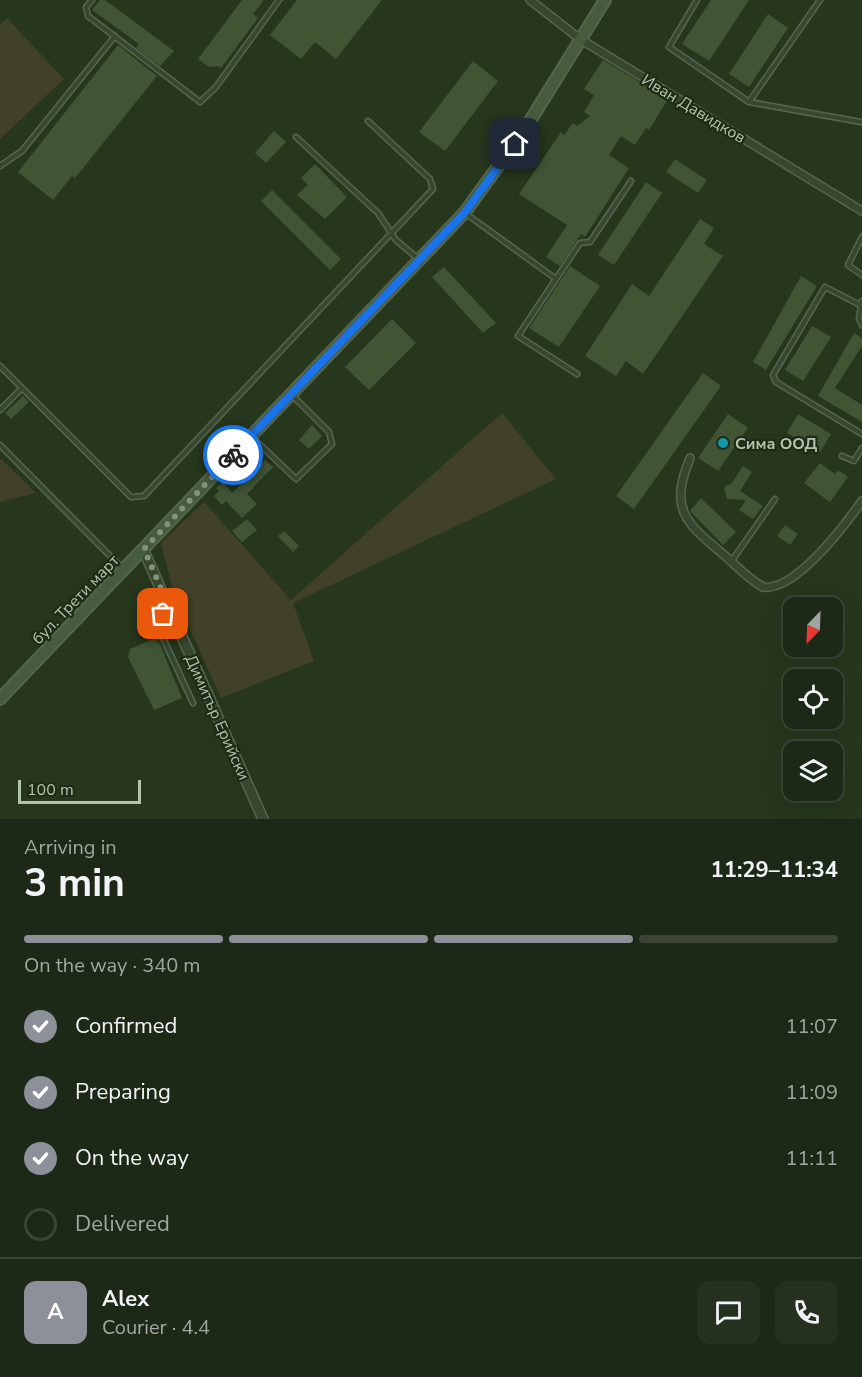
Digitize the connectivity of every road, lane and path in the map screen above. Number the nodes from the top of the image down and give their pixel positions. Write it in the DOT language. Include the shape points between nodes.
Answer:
graph roads {
  1 [pos="92,0"];
  2 [pos="279,0"];
  3 [pos="530,0"];
  4 [pos="605,0"];
  5 [pos="697,0"];
  6 [pos="820,0"];
  7 [pos="115,36"];
  8 [pos="580,39"];
  9 [pos="749,102"];
  10 [pos="368,121"];
  11 [pos="861,122"];
  12 [pos="296,137"];
  13 [pos="0,166"];
  14 [pos="631,181"];
  15 [pos="862,211"];
  16 [pos="465,212"];
  17 [pos="391,234"];
  18 [pos="862,237"];
  19 [pos="420,261"];
  20 [pos="862,275"];
  21 [pos="556,279"];
  22 [pos="861,303"];
  23 [pos="862,325"];
  24 [pos="0,366"];
  25 [pos="577,374"];
  26 [pos="22,388"];
  27 [pos="291,393"];
  28 [pos="0,410"];
  29 [pos="862,434"];
  30 [pos="251,436"];
  31 [pos="0,445"];
  32 [pos="862,448"];
  33 [pos="842,456"];
  34 [pos="690,458"];
  35 [pos="775,500"];
  36 [pos="862,501"];
  37 [pos="144,549"];
  38 [pos="731,562"];
  39 [pos="124,569"];
  40 [pos="170,609"];
  41 [pos="1,697"];
  42 [pos="192,703"];
  43 [pos="263,819"];
  1 -- 7 [label="lane" via="86,14"];
  2 -- 7 [label="lane" via="216,87 200,102"];
  3 -- 8 [label="street, Иван Давидков"];
  4 -- 8 [label="main road, бул. Трети март"];
  5 -- 9 [label="lane" via="669,47"];
  6 -- 9 [label="lane"];
  7 -- 13 [label="lane" via="22,152"];
  8 -- 15 [label="street, Иван Давидков"];
  8 -- 16 [label="main road, бул. Трети март" via="519,138"];
  9 -- 11 [label="lane"];
  10 -- 17 [label="lane" via="433,184 433,189"];
  12 -- 17 [label="lane" via="378,213"];
  14 -- 21 [label="lane" via="590,242 580,243"];
  16 -- 19 [label="main road, бул. Трети март"];
  16 -- 21 [label="lane"];
  17 -- 19 [label="lane"];
  17 -- 26 [label="lane" via="144,496 131,497"];
  18 -- 20 [label="lane" via="848,265"];
  19 -- 27 [label="main road, бул. Трети март"];
  21 -- 25 [label="lane" via="518,336"];
  22 -- 23 [label="lane"];
  22 -- 29 [label="lane" via="825,287 773,375 776,382"];
  24 -- 26 [label="lane"];
  26 -- 28 [label="lane"];
  27 -- 30 [label="main road, бул. Трети март"];
  27 -- 30 [label="lane" via="329,432 332,444 296,479"];
  30 -- 37 [label="main road, бул. Трети март"];
  31 -- 39 [label="lane"];
  32 -- 33 [label="lane" via="853,461"];
  34 -- 38 [label="street" via="681,483 684,514 693,529"];
  35 -- 38 [label="lane"];
  36 -- 38 [label="street" via="839,533 780,585 763,587"];
  37 -- 39 [label="main road, бул. Трети март"];
  37 -- 40 [label="street, Димитър Ерийски"];
  39 -- 41 [label="main road, бул. Трети март"];
  40 -- 42 [label="lane" via="157,625"];
  40 -- 43 [label="street, Димитър Ерийски"];
}
